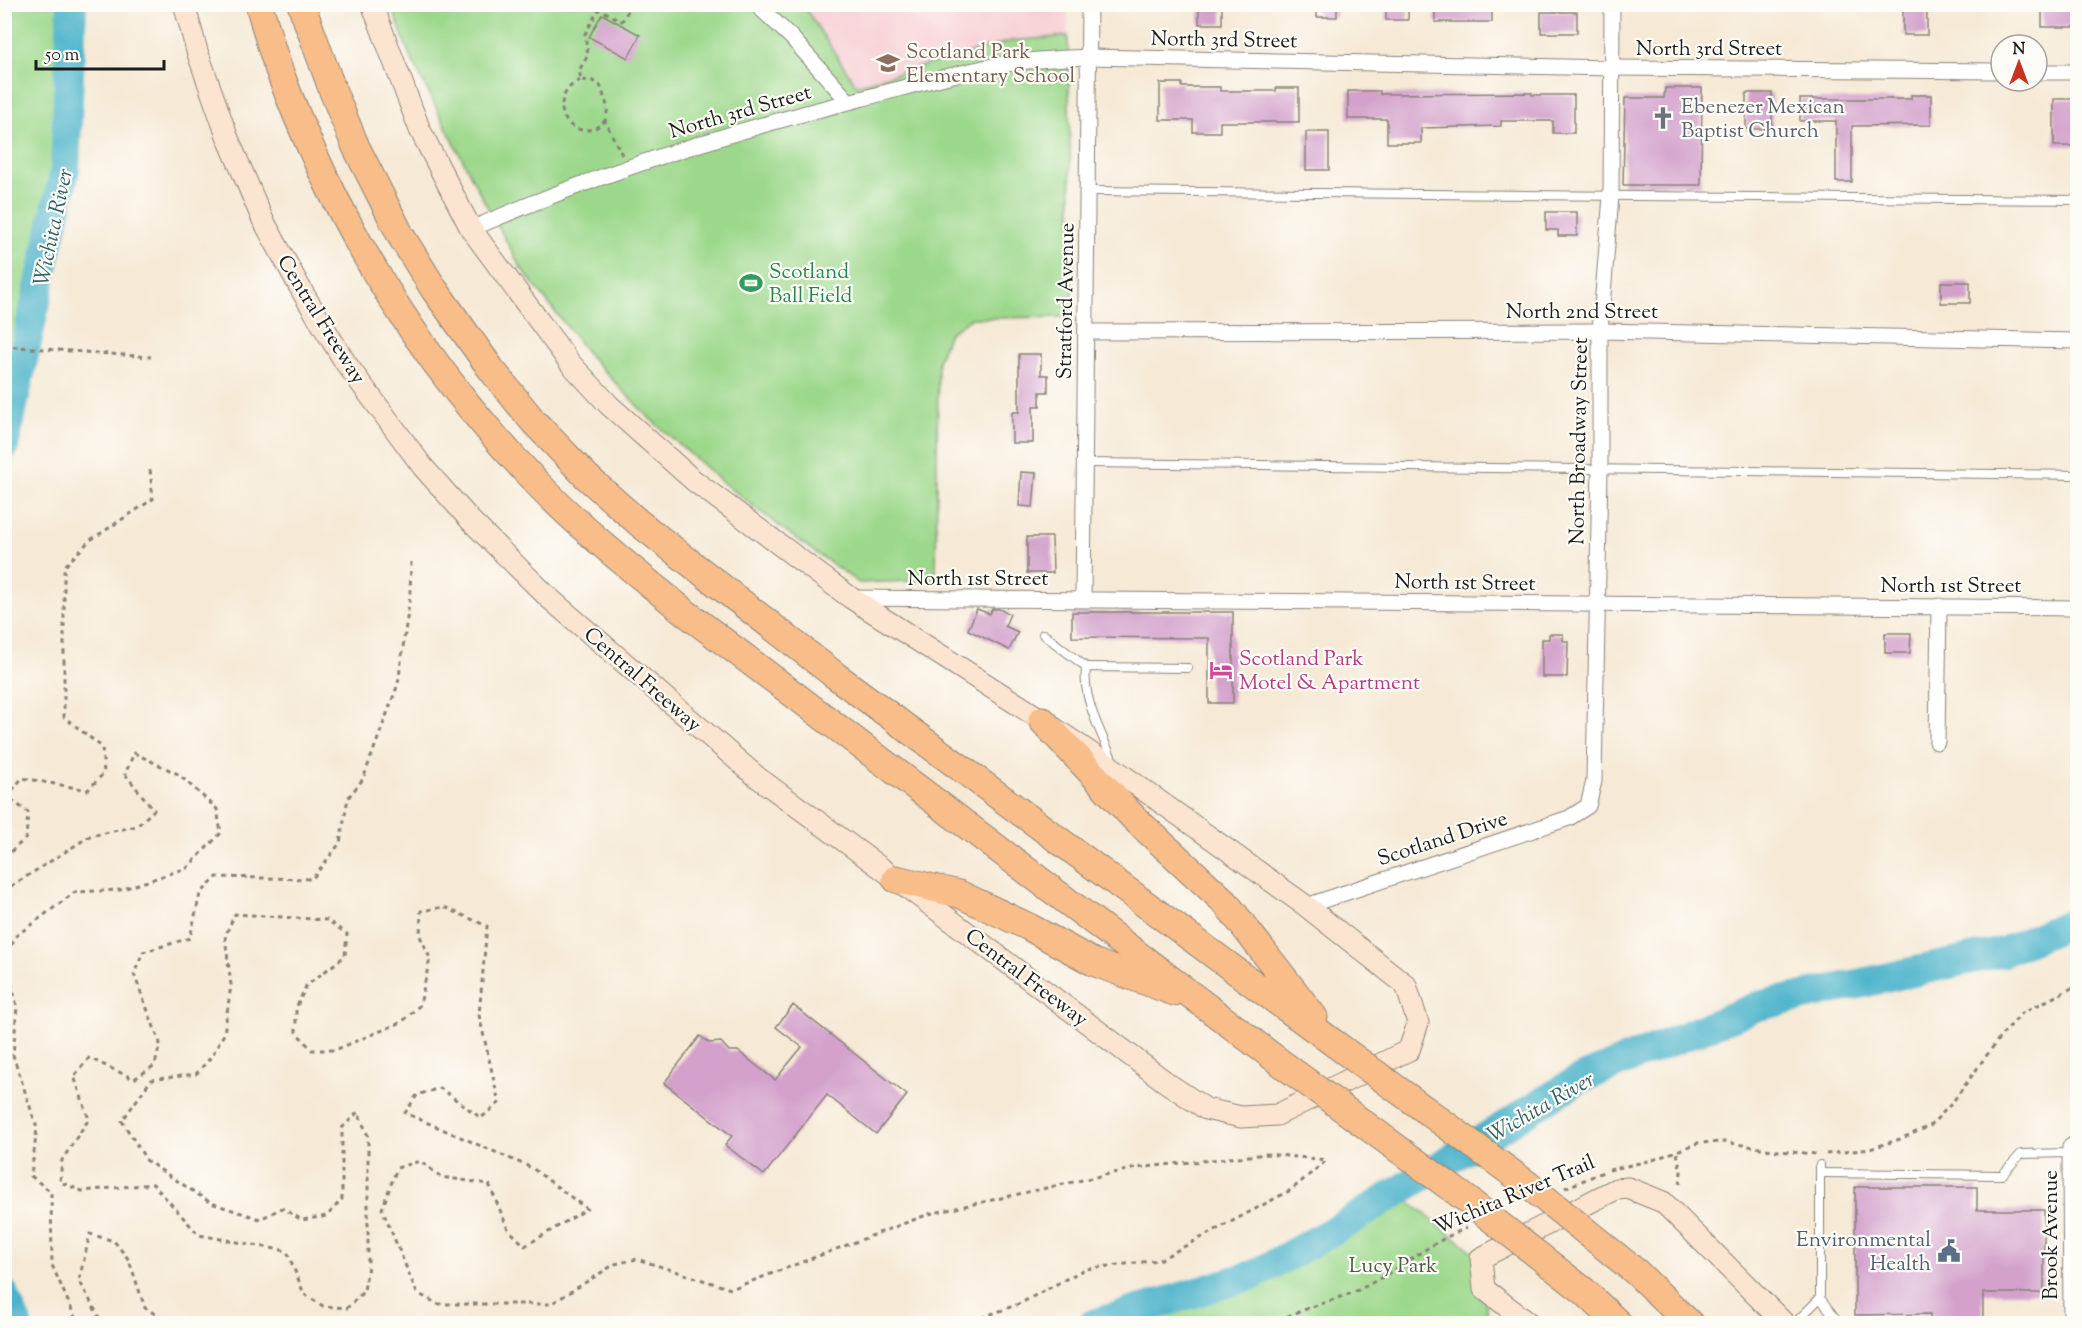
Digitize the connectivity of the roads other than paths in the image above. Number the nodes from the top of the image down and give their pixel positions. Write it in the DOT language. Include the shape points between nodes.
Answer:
graph roads {
  1 [pos="184,4"];
  2 [pos="259,4"];
  3 [pos="301,4"];
  4 [pos="372,4"];
  5 [pos="756,4"];
  6 [pos="1089,4"];
  7 [pos="1612,4"];
  8 [pos="1088,57"];
  9 [pos="1611,68"];
  10 [pos="1989,71"];
  11 [pos="2049,72"];
  12 [pos="2078,72"];
  13 [pos="849,102"];
  14 [pos="1087,191"];
  15 [pos="1611,196"];
  16 [pos="2078,200"];
  17 [pos="471,229"];
  18 [pos="1600,331"];
  19 [pos="1086,332"];
  20 [pos="2078,341"];
  21 [pos="1084,463"];
  22 [pos="1600,468"];
  23 [pos="2078,474"];
  24 [pos="851,598"];
  25 [pos="1083,599"];
  26 [pos="1596,605"];
  27 [pos="1939,606"];
  28 [pos="2078,608"];
  29 [pos="1043,634"];
  30 [pos="1086,667"];
  31 [pos="1188,668"];
  32 [pos="1042,720"];
  33 [pos="1937,742"];
  34 [pos="1117,771"];
  35 [pos="1588,806"];
  36 [pos="896,879"];
  37 [pos="1306,906"];
  38 [pos="1200,1002"];
  39 [pos="1335,1044"];
  40 [pos="2073,1147"];
  41 [pos="1820,1298"];
  42 [pos="1530,1323"];
  43 [pos="1619,1323"];
  44 [pos="1690,1323"];
  45 [pos="1785,1323"];
  46 [pos="1794,1323"];
  47 [pos="1840,1323"];
  48 [pos="2071,1323"];
  1 -- 36 [label="main road, Central Freeway" via="227,136 262,218 345,362 423,467 549,598 757,777"];
  2 -- 38 [label="highway" via="278,69 310,145 368,259 439,369 537,483 605,548 686,613"];
  3 -- 39 [label="highway" via="356,147 401,236 491,369 533,421 587,477 639,523 836,676"];
  4 -- 17 [label="main road, Central Freeway" via="420,130"];
  5 -- 13 [label="street"];
  6 -- 8 [label="street, Stratford Avenue"];
  7 -- 9 [label="street, North Broadway Street"];
  8 -- 9 [label="street, North 3rd Street"];
  8 -- 13 [label="street, North 3rd Street" via="990,66"];
  8 -- 14 [label="street, Stratford Avenue"];
  9 -- 10 [label="street, North 3rd Street"];
  9 -- 15 [label="street, North Broadway Street"];
  11 -- 12 [label="street"];
  13 -- 17 [label="street, North 3rd Street" via="671,152 535,201"];
  14 -- 15 [label="lane"];
  14 -- 19 [label="street, Stratford Avenue"];
  15 -- 16 [label="lane"];
  15 -- 18 [label="street, North Broadway Street"];
  17 -- 24 [label="main road, Central Freeway" via="570,363 609,405 693,480"];
  18 -- 19 [label="street, North 2nd Street"];
  18 -- 20 [label="street, North 2nd Street"];
  18 -- 22 [label="street, North Broadway Street"];
  19 -- 21 [label="street, Stratford Avenue"];
  21 -- 22 [label="lane"];
  21 -- 25 [label="street, Stratford Avenue"];
  22 -- 23 [label="lane"];
  22 -- 26 [label="street, North Broadway Street"];
  24 -- 25 [label="street, North 1st Street"];
  24 -- 32 [label="main road, Central Freeway"];
  25 -- 26 [label="street, North 1st Street"];
  26 -- 27 [label="street, North 1st Street"];
  26 -- 35 [label="street, North Broadway Street" via="1594,781"];
  27 -- 28 [label="street, North 1st Street"];
  27 -- 33 [label="street"];
  29 -- 30 [label="lane"];
  30 -- 31 [label="lane"];
  30 -- 34 [label="lane" via="1088,699"];
  32 -- 34 [label="main road, Central Freeway"];
  32 -- 39 [label="highway" via="1135,819 1225,902"];
  34 -- 37 [label="main road, Central Freeway"];
  35 -- 37 [label="street, Scotland Drive" via="1569,818"];
  36 -- 37 [label="main road, Central Freeway" via="1167,1083 1206,1109 1241,1117 1276,1115 1409,1050 1418,1023 1406,985"];
  36 -- 38 [label="highway" via="959,894 1093,962"];
  38 -- 43 [label="highway, bridge" via="1465,1198"];
  39 -- 44 [label="highway, bridge" via="1527,1185 1636,1272"];
  40 -- 41 [label="lane" via="2021,1155 2002,1175 1820,1169"];
  40 -- 48 [label="street, Brook Avenue"];
  41 -- 46 [label="lane"];
  41 -- 47 [label="lane"];
  42 -- 45 [label="main road" via="1484,1289 1481,1258 1616,1189 1629,1188 1663,1202"];
}
